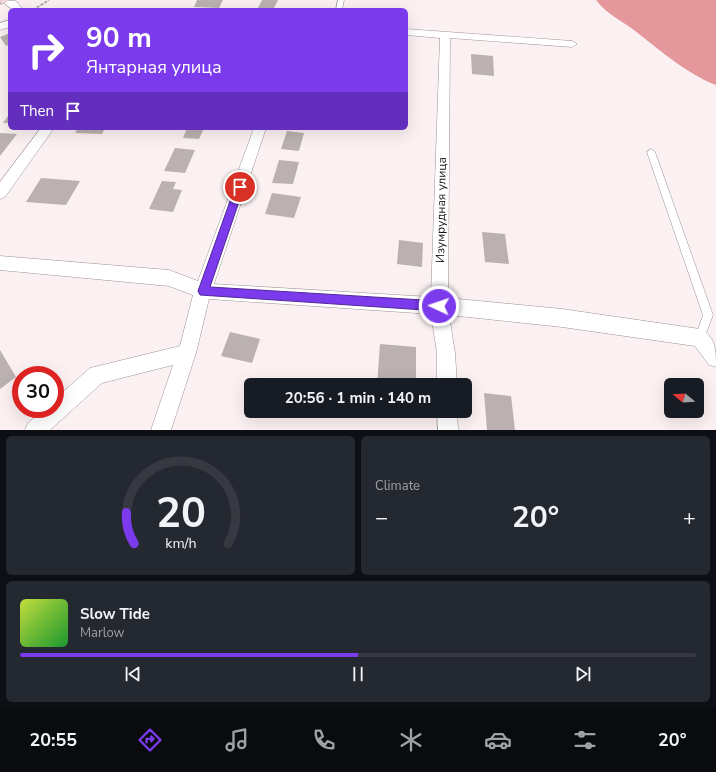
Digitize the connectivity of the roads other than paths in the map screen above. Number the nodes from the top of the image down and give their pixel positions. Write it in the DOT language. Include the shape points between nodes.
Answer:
graph roads {
  1 [pos="5,0"];
  2 [pos="16,8"];
  3 [pos="408,32"];
  4 [pos="445,35"];
  5 [pos="572,44"];
  6 [pos="47,130"];
  7 [pos="259,130"];
  8 [pos="650,152"];
  9 [pos="0,193"];
  10 [pos="0,263"];
  11 [pos="204,291"];
  12 [pos="439,306"];
  13 [pos="700,338"];
  14 [pos="187,353"];
  15 [pos="716,358"];
  16 [pos="447,378"];
  17 [pos="447,418"];
  18 [pos="36,430"];
  19 [pos="161,430"];
  20 [pos="448,430"];
  1 -- 2 [label="street"];
  3 -- 4 [label="street"];
  4 -- 5 [label="street"];
  4 -- 12 [label="street, Изумрудная улица"];
  6 -- 9 [label="street"];
  7 -- 11 [label="street"];
  8 -- 13 [label="lane" via="708,315"];
  10 -- 11 [label="street" via="169,278"];
  11 -- 12 [label="street"];
  11 -- 14 [label="street"];
  12 -- 13 [label="street" via="562,318"];
  12 -- 16 [label="street, Изумрудная улица"];
  13 -- 15 [label="street"];
  14 -- 18 [label="street" via="97,375"];
  14 -- 19 [label="street"];
  17 -- 20 [label="street"];
}
